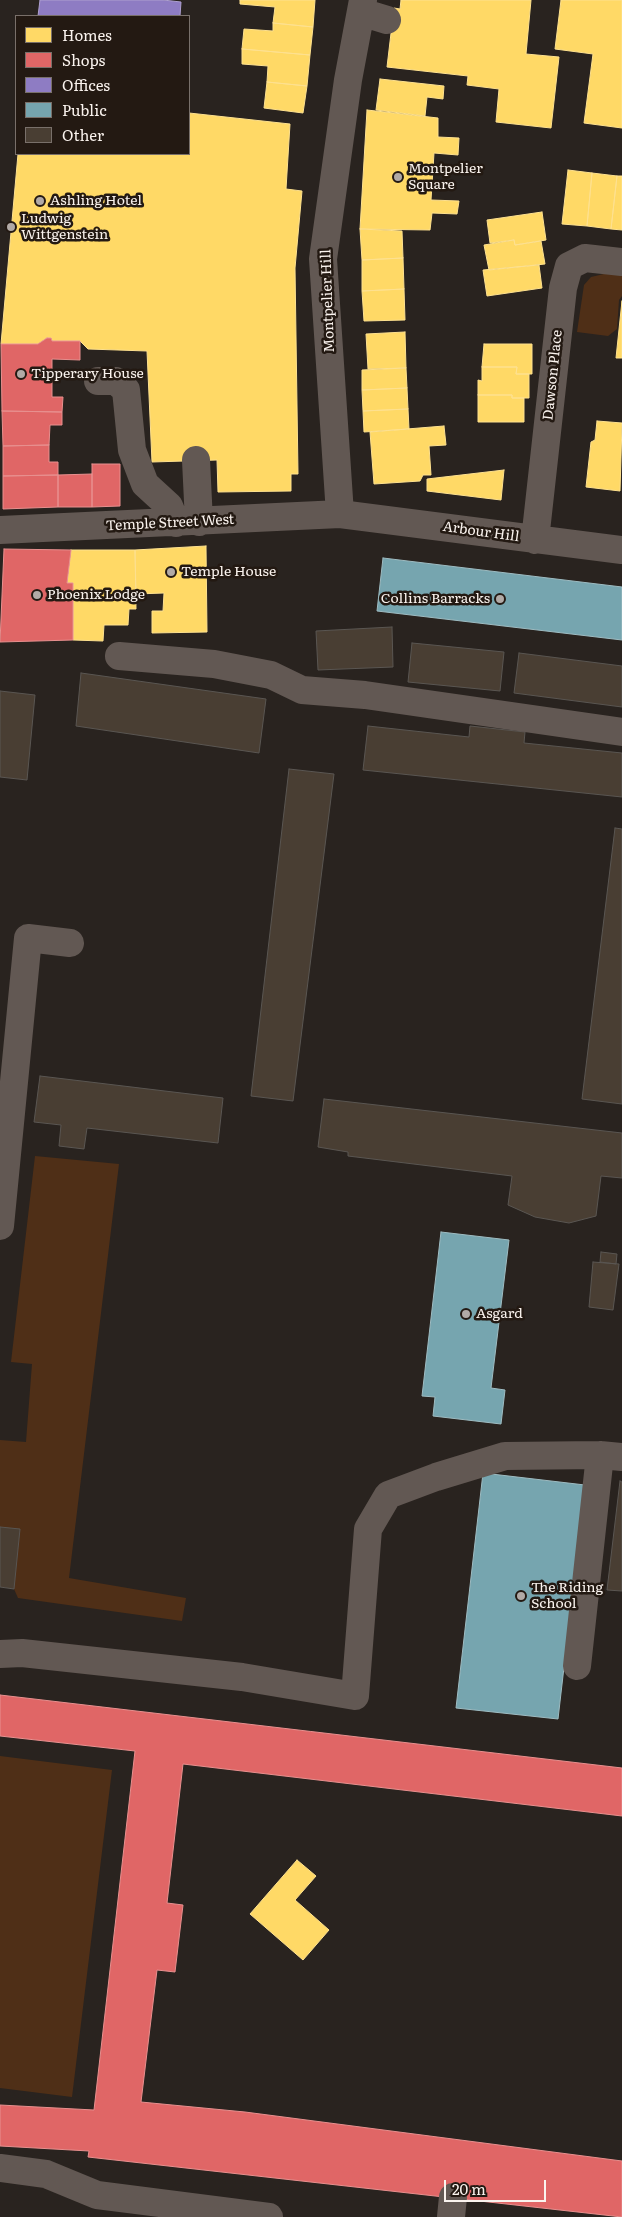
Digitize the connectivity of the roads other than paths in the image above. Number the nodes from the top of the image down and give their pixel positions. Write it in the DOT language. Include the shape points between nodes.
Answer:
graph roads {
  1 [pos="362,6"];
  2 [pos="387,20"];
  3 [pos="622,262"];
  4 [pos="98,381"];
  5 [pos="196,460"];
  6 [pos="340,514"];
  7 [pos="187,522"];
  8 [pos="0,530"];
  9 [pos="535,540"];
  10 [pos="622,550"];
  11 [pos="119,656"];
  12 [pos="622,718"];
  13 [pos="523,719"];
  14 [pos="622,732"];
  15 [pos="70,943"];
  16 [pos="0,1226"];
  17 [pos="611,1456"];
  18 [pos="0,1654"];
  19 [pos="577,1666"];
  20 [pos="0,2168"];
  21 [pos="269,2217"];
  1 -- 2 [label="street"];
  1 -- 6 [label="street, Montpelier Hill" via="348,80 323,259"];
  3 -- 9 [label="street, Dawson Place" via="585,258 569,266 563,288"];
  4 -- 7 [label="street" via="116,381 126,390 132,450 145,484"];
  5 -- 7 [label="street"];
  6 -- 7 [label="street, Temple Street West"];
  6 -- 9 [label="street, Arbour Hill"];
  7 -- 8 [label="street, Temple Street West"];
  9 -- 10 [label="street, Arbour Hill"];
  11 -- 13 [label="street" via="214,664 271,675 302,690 364,695"];
  12 -- 13 [label="street" via="567,712"];
  13 -- 14 [label="street"];
  15 -- 16 [label="street" via="28,938"];
  17 -- 18 [label="street" via="506,1456 388,1495 368,1529 355,1696 242,1677 22,1653"];
  17 -- 19 [label="street"];
  20 -- 21 [label="street" via="46,2174 97,2195"];
}
